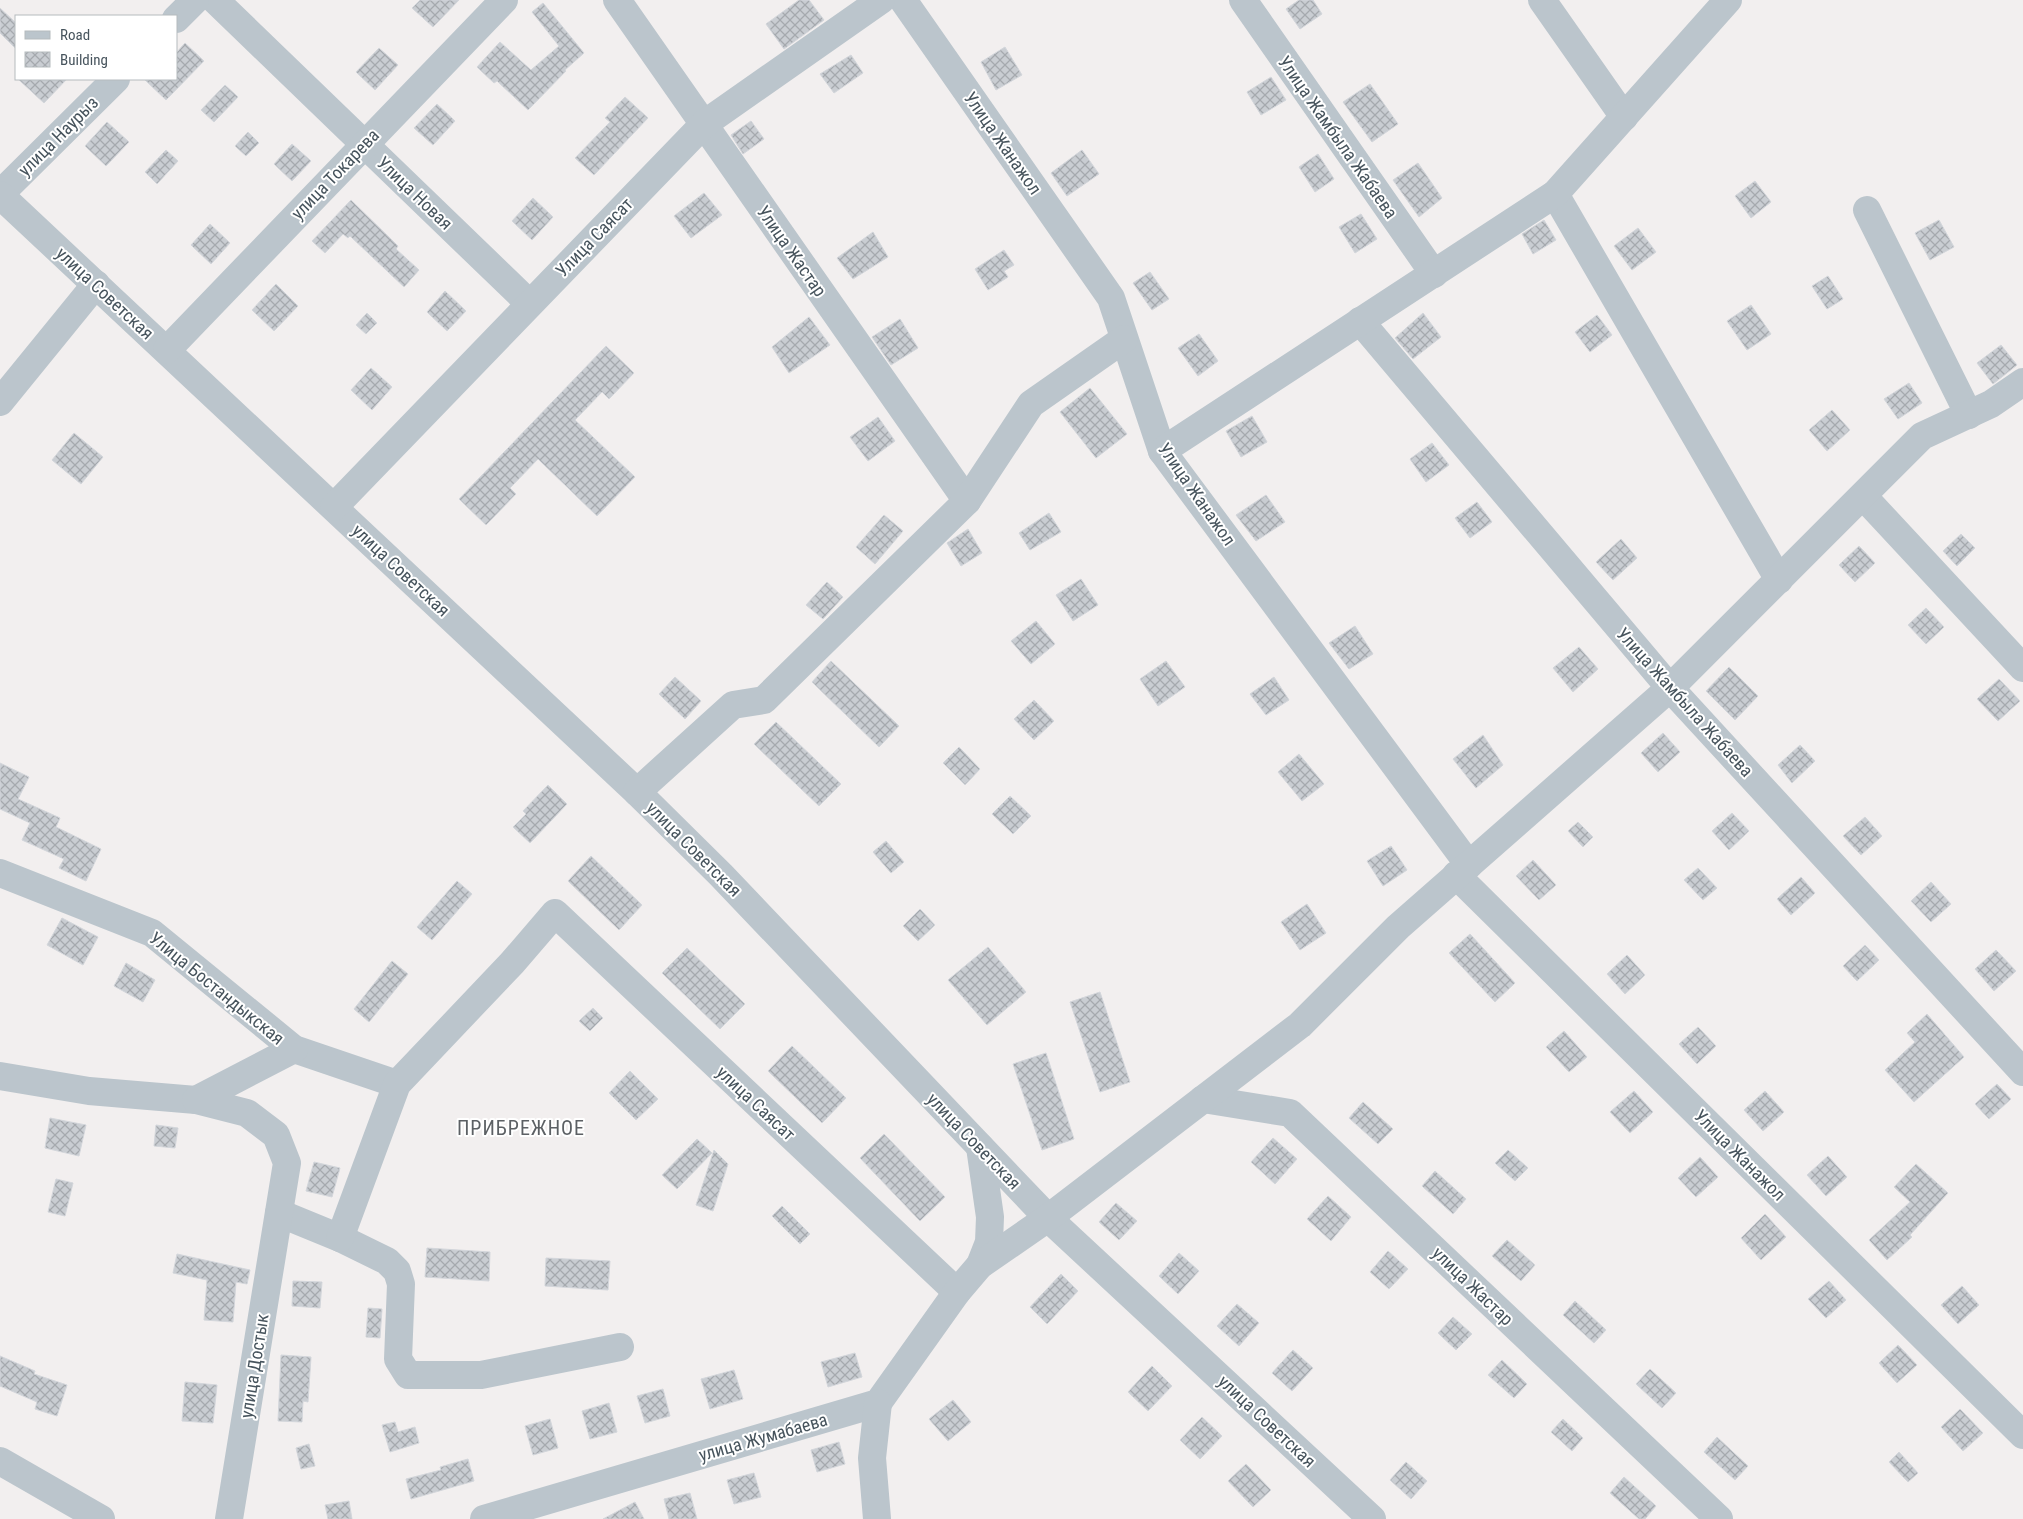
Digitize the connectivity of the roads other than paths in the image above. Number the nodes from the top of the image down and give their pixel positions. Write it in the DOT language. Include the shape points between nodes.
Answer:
graph roads {
  1 [pos="195,0"];
  2 [pos="215,0"];
  3 [pos="504,0"];
  4 [pos="617,0"];
  5 [pos="881,0"];
  6 [pos="903,0"];
  7 [pos="1243,0"];
  8 [pos="1542,0"];
  9 [pos="1728,0"];
  10 [pos="178,17"];
  11 [pos="115,80"];
  12 [pos="1624,117"];
  13 [pos="704,124"];
  14 [pos="364,144"];
  15 [pos="0,194"];
  16 [pos="1555,194"];
  17 [pos="1867,210"];
  18 [pos="1434,274"];
  19 [pos="96,284"];
  20 [pos="529,304"];
  21 [pos="1360,321"];
  22 [pos="1124,339"];
  23 [pos="167,350"];
  24 [pos="2023,382"];
  25 [pos="0,402"];
  26 [pos="1969,415"];
  27 [pos="1162,451"];
  28 [pos="1862,496"];
  29 [pos="967,501"];
  30 [pos="334,507"];
  31 [pos="1779,580"];
  32 [pos="2023,668"];
  33 [pos="1670,688"];
  34 [pos="637,792"];
  35 [pos="1462,870"];
  36 [pos="0,873"];
  37 [pos="294,1049"];
  38 [pos="2023,1072"];
  39 [pos="0,1076"];
  40 [pos="397,1084"];
  41 [pos="1203,1099"];
  42 [pos="196,1100"];
  43 [pos="980,1147"];
  44 [pos="280,1213"];
  45 [pos="1048,1218"];
  46 [pos="340,1238"];
  47 [pos="980,1266"];
  48 [pos="957,1292"];
  49 [pos="620,1348"];
  50 [pos="878,1403"];
  51 [pos="2023,1435"];
  52 [pos="0,1461"];
  53 [pos="101,1519"];
  54 [pos="229,1519"];
  55 [pos="484,1519"];
  56 [pos="877,1519"];
  57 [pos="1372,1519"];
  58 [pos="1719,1519"];
  1 -- 10 [label="street"];
  2 -- 14 [label="street, Улица Новая"];
  3 -- 14 [label="street, улица Токарева"];
  4 -- 13 [label="street, Улица Жастар"];
  5 -- 13 [label="street, Улица Саясат"];
  6 -- 22 [label="street, Улица Жанажол" via="1111,298"];
  7 -- 18 [label="street, Улица Жамбыла Жабаева"];
  8 -- 12 [label="street"];
  9 -- 12 [label="street"];
  11 -- 15 [label="street, улица Наурыз"];
  12 -- 16 [label="street"];
  13 -- 20 [label="street, Улица Саясат"];
  13 -- 29 [label="street, Улица Жастар"];
  14 -- 20 [label="street, Улица Новая"];
  14 -- 23 [label="street, улица Токарева"];
  15 -- 19 [label="street, улица Советская"];
  16 -- 18 [label="street"];
  16 -- 31 [label="street"];
  17 -- 26 [label="street"];
  18 -- 21 [label="street"];
  19 -- 23 [label="street, улица Советская"];
  19 -- 25 [label="street"];
  20 -- 30 [label="street, Улица Саясат"];
  21 -- 27 [label="street"];
  21 -- 33 [label="street, Улица Жамбыла Жабаева"];
  22 -- 27 [label="street, Улица Жанажол"];
  22 -- 29 [label="street" via="1030,404"];
  23 -- 30 [label="street, улица Советская"];
  24 -- 26 [label="street"];
  26 -- 28 [label="street" via="1922,436"];
  27 -- 35 [label="street, Улица Жанажол"];
  28 -- 31 [label="street"];
  28 -- 32 [label="street"];
  29 -- 34 [label="street" via="764,700 734,705"];
  30 -- 34 [label="street, улица Советская"];
  31 -- 33 [label="street"];
  33 -- 35 [label="street"];
  33 -- 38 [label="street, Улица Жамбыла Жабаева"];
  34 -- 43 [label="street, улица Советская" via="721,875"];
  35 -- 41 [label="street" via="1398,926 1300,1025"];
  35 -- 51 [label="street, Улица Жанажол"];
  36 -- 37 [label="street, Улица Бостандыкская" via="152,933"];
  37 -- 40 [label="street, Улица Бостандыкская"];
  37 -- 42 [label="street, Улица Бостандыкская"];
  39 -- 42 [label="street" via="89,1091"];
  40 -- 46 [label="street"];
  40 -- 48 [label="street, улица Саясат" via="555,913"];
  41 -- 45 [label="street"];
  41 -- 58 [label="street, улица Жастар" via="1290,1113"];
  42 -- 44 [label="street" via="247,1113 276,1135 287,1163"];
  43 -- 45 [label="street, улица Советская"];
  43 -- 47 [label="street" via="990,1217 989,1242"];
  44 -- 46 [label="street"];
  44 -- 54 [label="street, улица Достык"];
  45 -- 47 [label="street"];
  45 -- 57 [label="street, улица Советская"];
  46 -- 49 [label="street" via="387,1261 397,1271 401,1284 398,1359 408,1375 480,1375"];
  47 -- 48 [label="street"];
  48 -- 50 [label="street"];
  50 -- 55 [label="street, улица Жумабаева"];
  50 -- 56 [label="street" via="872,1458"];
  52 -- 53 [label="street"];
}
